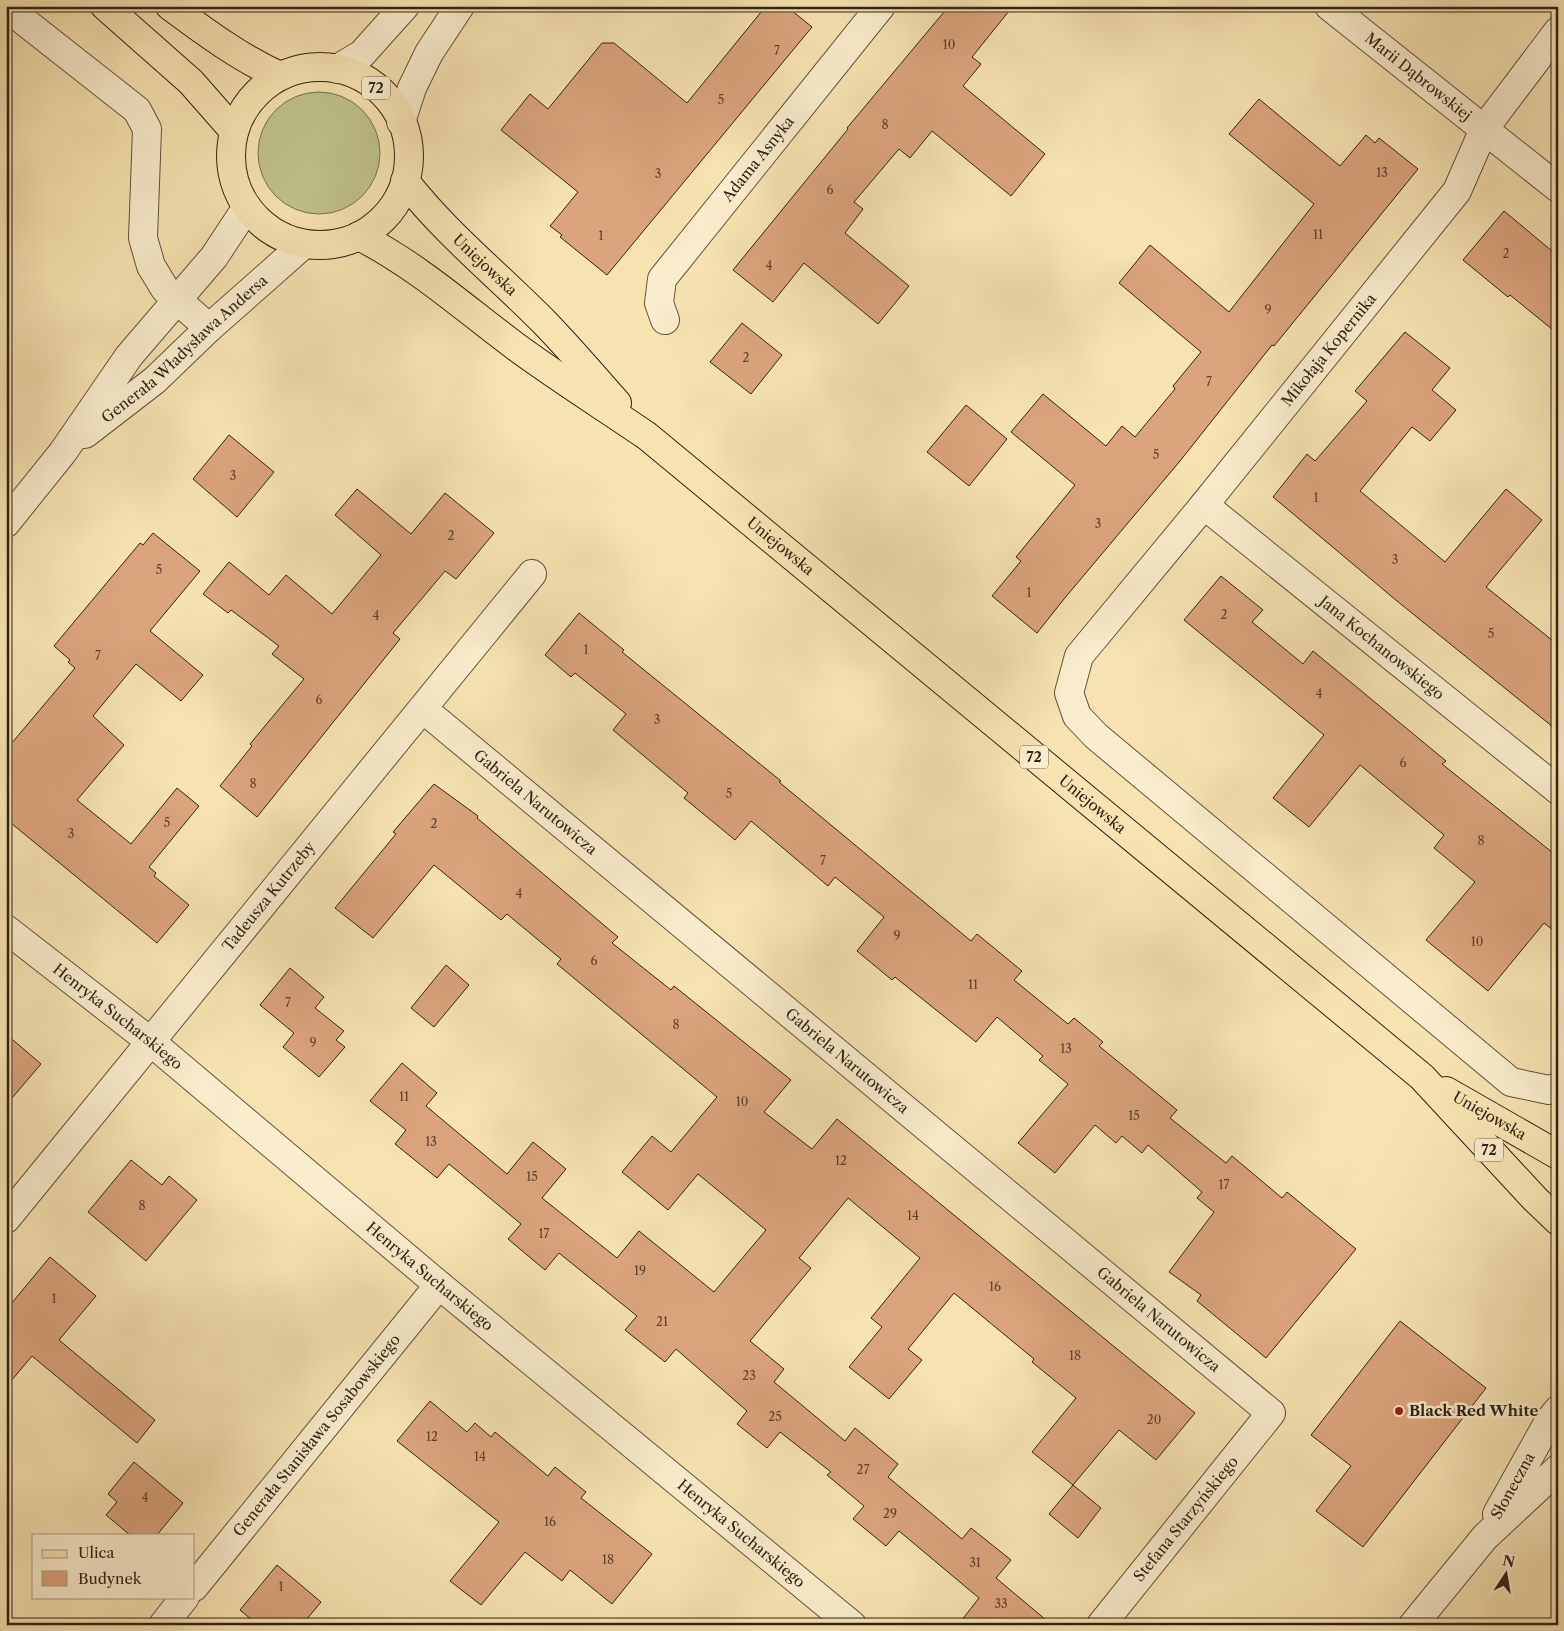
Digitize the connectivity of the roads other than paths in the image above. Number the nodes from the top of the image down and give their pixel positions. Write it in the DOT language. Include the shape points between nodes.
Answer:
graph roads {
  1 [pos="106,6"];
  2 [pos="170,6"];
  3 [pos="405,6"];
  4 [pos="460,6"];
  5 [pos="881,6"];
  6 [pos="1329,6"];
  7 [pos="6,7"];
  8 [pos="1558,31"];
  9 [pos="337,69"];
  10 [pos="280,76"];
  11 [pos="401,122"];
  12 [pos="1484,129"];
  13 [pos="234,131"];
  14 [pos="405,181"];
  15 [pos="1558,188"];
  16 [pos="247,207"];
  17 [pos="359,236"];
  18 [pos="304,244"];
  19 [pos="178,300"];
  20 [pos="665,320"];
  21 [pos="209,328"];
  22 [pos="647,436"];
  23 [pos="63,452"];
  24 [pos="1204,505"];
  25 [pos="6,522"];
  26 [pos="532,574"];
  27 [pos="423,709"];
  28 [pos="1558,790"];
  29 [pos="6,930"];
  30 [pos="151,1042"];
  31 [pos="1422,1077"];
  32 [pos="1558,1086"];
  33 [pos="1558,1155"];
  34 [pos="6,1219"];
  35 [pos="1558,1221"];
  36 [pos="439,1285"];
  37 [pos="1558,1410"];
  38 [pos="1271,1413"];
  39 [pos="1558,1469"];
  40 [pos="1485,1537"];
  41 [pos="195,1586"];
  42 [pos="184,1598"];
  43 [pos="168,1623"];
  44 [pos="852,1625"];
  45 [pos="1102,1625"];
  46 [pos="1413,1625"];
  1 -- 13 [label="main road" via="191,82"];
  2 -- 10 [label="main road" via="217,41"];
  3 -- 9 [label="street" via="362,54"];
  4 -- 11 [label="street" via="429,53 412,88"];
  5 -- 20 [label="street, Adama Asnyka" via="662,279 659,303"];
  6 -- 12 [label="street, Marii Dąbrowskiej"];
  7 -- 19 [label="street" via="137,110 147,129 143,238 151,266 165,289"];
  8 -- 12 [label="street, Mikołaja Kopernika"];
  9 -- 10 [label="main road, 72" via="318,67"];
  9 -- 11 [label="main road, 72" via="376,87 390,102"];
  10 -- 13 [label="main road, 72" via="251,99"];
  11 -- 14 [label="main road, 72" via="407,141"];
  12 -- 15 [label="street, Marii Dąbrowskiej"];
  12 -- 24 [label="street, Mikołaja Kopernika" via="1457,192"];
  13 -- 16 [label="main road, 72" via="232,171 237,190"];
  14 -- 17 [label="main road, 72" via="388,213"];
  14 -- 22 [label="main road, Uniejowska / 72" via="455,238 546,325"];
  16 -- 18 [label="main road, 72" via="262,224"];
  16 -- 19 [label="street, Generała Władysława Andersa" via="214,257"];
  17 -- 18 [label="main road, 72" via="342,243"];
  17 -- 22 [label="main road, Uniejowska / 72" via="426,276 516,346"];
  18 -- 21 [label="street, Generała Władysława Andersa"];
  19 -- 21 [label="street"];
  19 -- 23 [label="street, Generała Władysława Andersa" via="129,356"];
  21 -- 23 [label="street, Generała Władysława Andersa" via="155,380"];
  22 -- 31 [label="main road, Uniejowska / 72"];
  23 -- 25 [label="street, Generała Władysława Andersa"];
  24 -- 28 [label="street, Jana Kochanowskiego"];
  24 -- 32 [label="street, Mikołaja Kopernika" via="1079,656 1069,693 1077,716 1096,736 1511,1082 1548,1090"];
  26 -- 27 [label="street, Tadeusza Kutrzeby"];
  27 -- 30 [label="street, Tadeusza Kutrzeby"];
  27 -- 38 [label="street, Gabriela Narutowicza"];
  29 -- 30 [label="street, Henryka Sucharskiego"];
  30 -- 34 [label="street, Tadeusza Kutrzeby"];
  30 -- 36 [label="street, Henryka Sucharskiego"];
  31 -- 33 [label="main road, Uniejowska / 72"];
  31 -- 35 [label="main road, Uniejowska / 72"];
  36 -- 41 [label="street, Generała Stanisława Sosabowskiego"];
  36 -- 44 [label="street, Henryka Sucharskiego"];
  37 -- 40 [label="street, Słoneczna"];
  38 -- 45 [label="street, Stefana Starzyńskiego"];
  39 -- 40 [label="street, Słoneczna"];
  40 -- 46 [label="street, Słoneczna"];
  42 -- 43 [label="street"];
}
